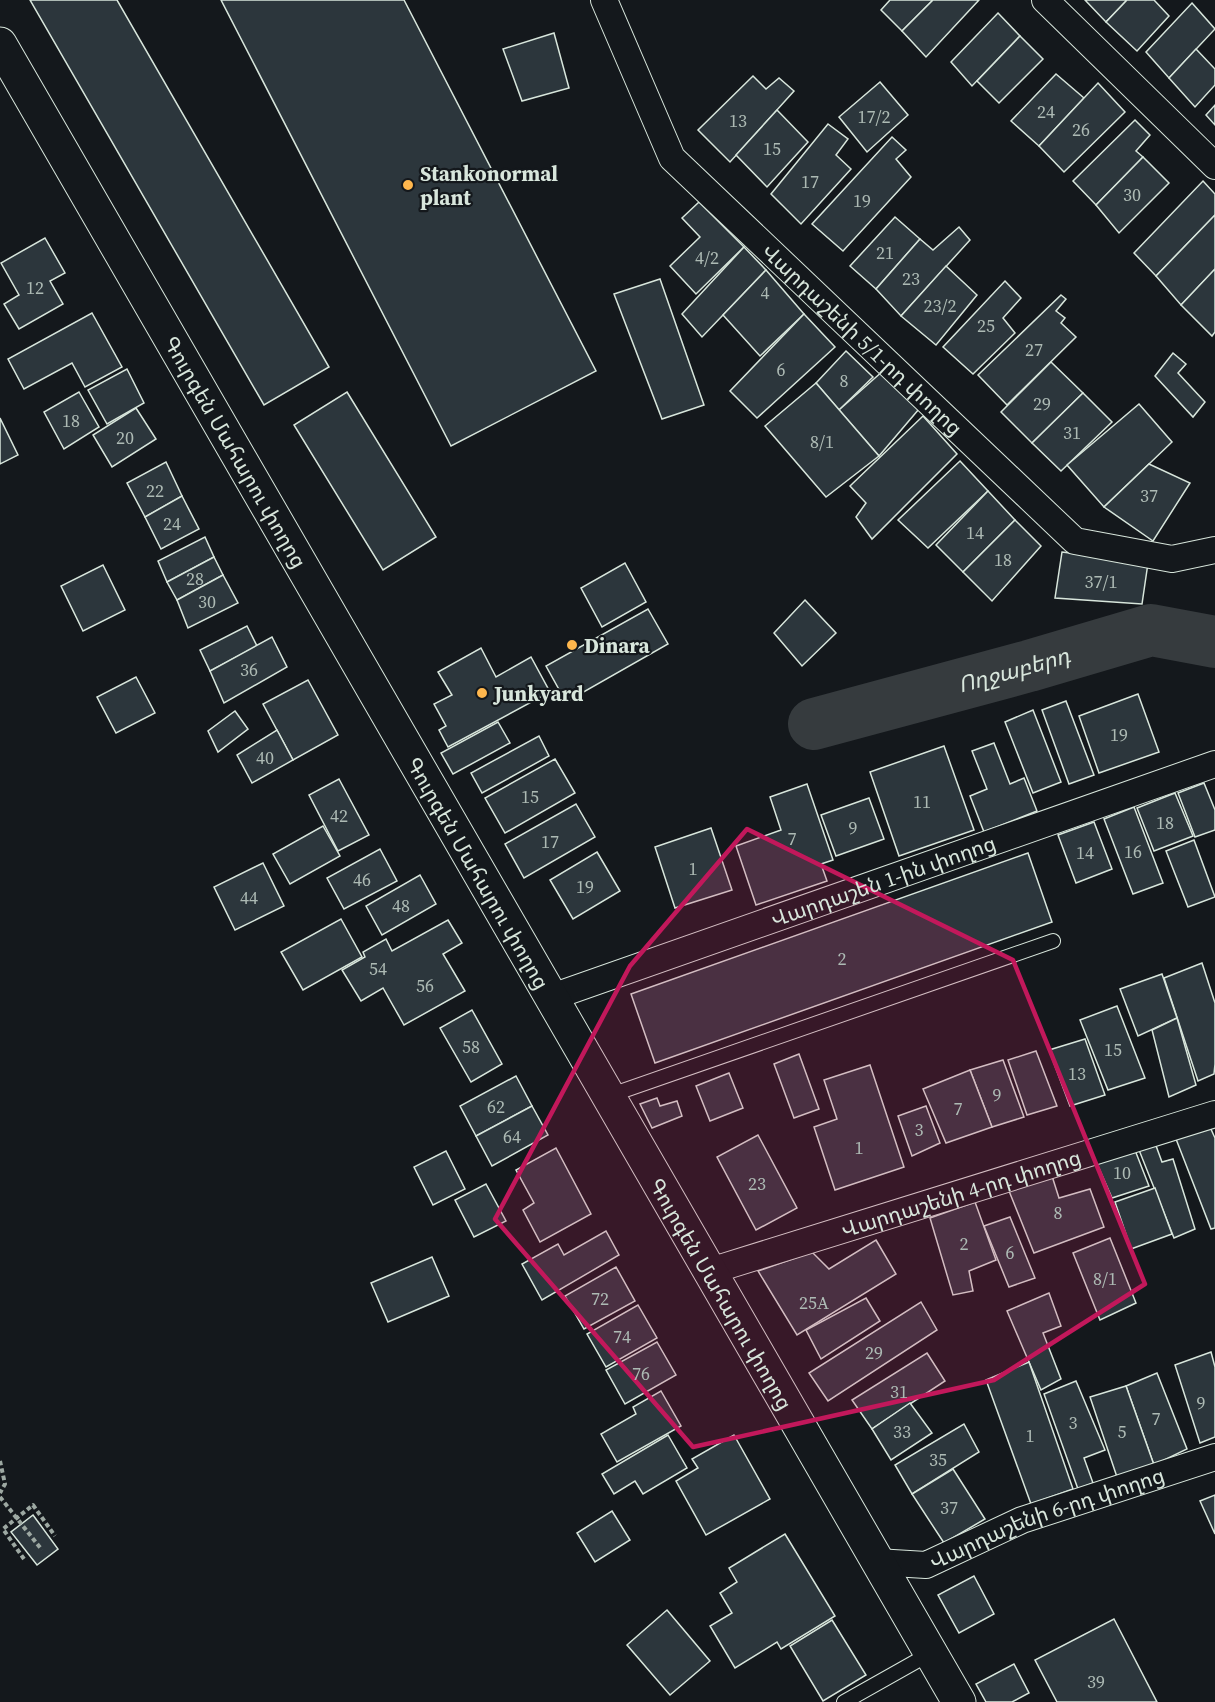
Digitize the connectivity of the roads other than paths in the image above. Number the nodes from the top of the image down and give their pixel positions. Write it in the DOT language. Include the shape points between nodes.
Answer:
graph roads {
  1 [pos="604,0"];
  2 [pos="1045,0"];
  3 [pos="0,44"];
  4 [pos="1215,166"];
  5 [pos="1215,550"];
  6 [pos="1215,764"];
  7 [pos="1053,941"];
  8 [pos="552,998"];
  9 [pos="608,1096"];
  10 [pos="1215,1114"];
  11 [pos="707,1272"];
  12 [pos="1215,1457"];
  13 [pos="876,1562"];
  14 [pos="931,1653"];
  15 [pos="844,1702"];
  16 [pos="959,1702"];
  1 -- 5 [label="street, Վարդաշենի 5/1-րդ փողոց" via="672,158 1075,541 1172,559"];
  2 -- 4 [label="street"];
  3 -- 8 [label="main road, Գուրգեն Մահարու փողոց"];
  6 -- 8 [label="street, Վարդաշեն 1-ին փողոց"];
  7 -- 9 [label="lane"];
  8 -- 9 [label="main road, Գուրգեն Մահարու փողոց"];
  9 -- 11 [label="main road, Գուրգեն Մահարու փողոց"];
  10 -- 11 [label="street, Վարդաշենի 4-րդ փողոց"];
  11 -- 13 [label="main road, Գուրգեն Մահարու փողոց"];
  12 -- 13 [label="street, Վարդաշենի 6-րդ փողոց" via="1022,1520 926,1565"];
  13 -- 14 [label="main road, Գուրգեն Մահարու փողոց"];
  14 -- 15 [label="lane"];
  14 -- 16 [label="main road, Գուրգեն Մահարու փողոց"];
}
